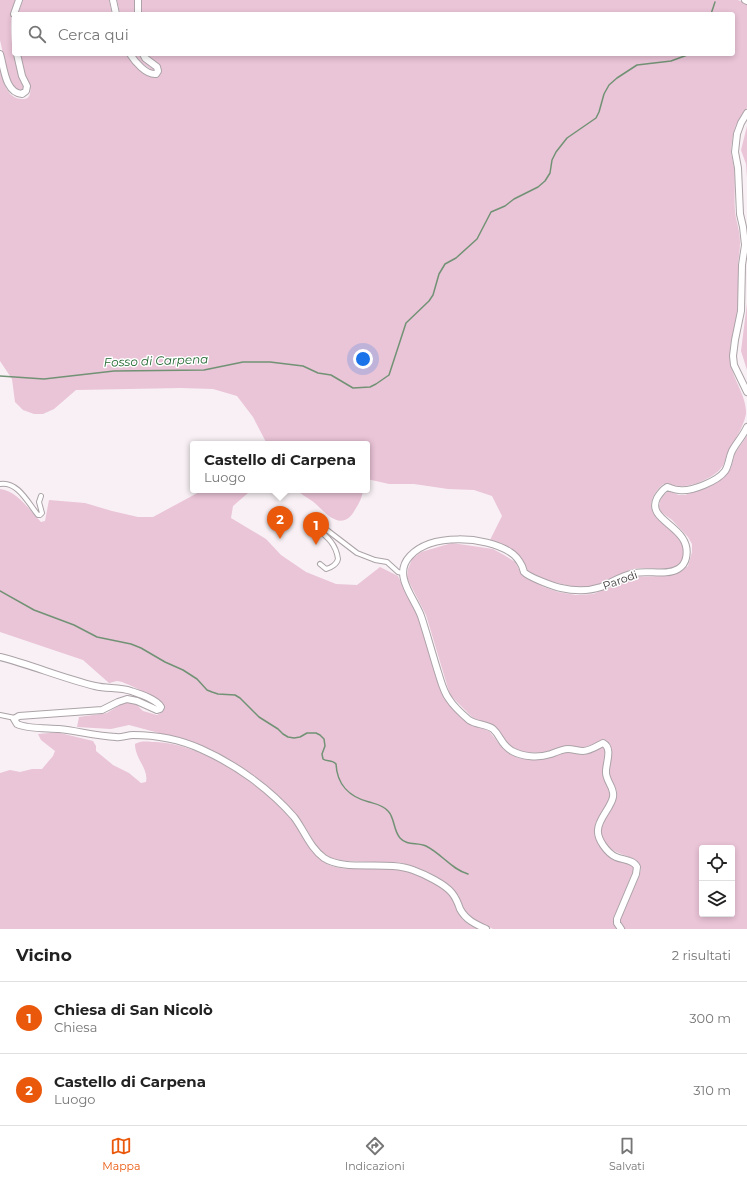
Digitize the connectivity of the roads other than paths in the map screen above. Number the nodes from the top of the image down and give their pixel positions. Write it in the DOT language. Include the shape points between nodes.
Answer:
graph roads {
  1 [pos="19,0"];
  2 [pos="113,0"];
  3 [pos="138,0"];
  4 [pos="15,12"];
  5 [pos="116,12"];
  6 [pos="138,12"];
  7 [pos="0,54"];
  8 [pos="17,56"];
  9 [pos="132,56"];
  10 [pos="144,56"];
  11 [pos="747,113"];
  12 [pos="747,392"];
  13 [pos="747,427"];
  14 [pos="0,484"];
  15 [pos="41,496"];
  16 [pos="320,564"];
  17 [pos="402,573"];
  18 [pos="0,656"];
  19 [pos="0,715"];
  20 [pos="15,718"];
  21 [pos="486,929"];
  22 [pos="621,929"];
  1 -- 4 [label="street"];
  2 -- 5 [label="street"];
  3 -- 6 [label="street"];
  7 -- 8 [label="street" via="12,91 22,94 27,86"];
  9 -- 10 [label="street" via="139,65 156,74 157,67"];
  11 -- 12 [label="street" via="737,134 735,152 745,245 741,311 733,356 734,365"];
  13 -- 17 [label="street, Parodi" via="720,476 711,482 687,490 667,487 657,498 655,509 680,533 686,544 685,562 674,571 634,573 600,587 571,590 551,585 527,574 517,558 504,549 479,540 452,539 416,550 407,560"];
  14 -- 15 [label="street" via="9,484 16,488 40,515"];
  16 -- 17 [label="street" via="329,569 338,559 334,545 315,527 315,524 323,527 357,553 387,562"];
  17 -- 22 [label="street" via="420,614 447,698 470,721 493,728 503,745 519,755 547,755 567,749 588,751 603,743 607,747 609,752 606,778 614,795 610,808 599,825 600,840 615,856 634,863 637,867 617,919"];
  18 -- 20 [label="street" via="97,686 132,691 161,708 156,710 137,701 127,700 102,710 24,715"];
  19 -- 20 [label="street"];
  20 -- 21 [label="street" via="14,721 18,725 72,730 118,738 132,735 174,740 202,750 242,772 282,804 299,823 315,849 328,860 344,864 401,866 413,870 449,889 468,920"];
}
